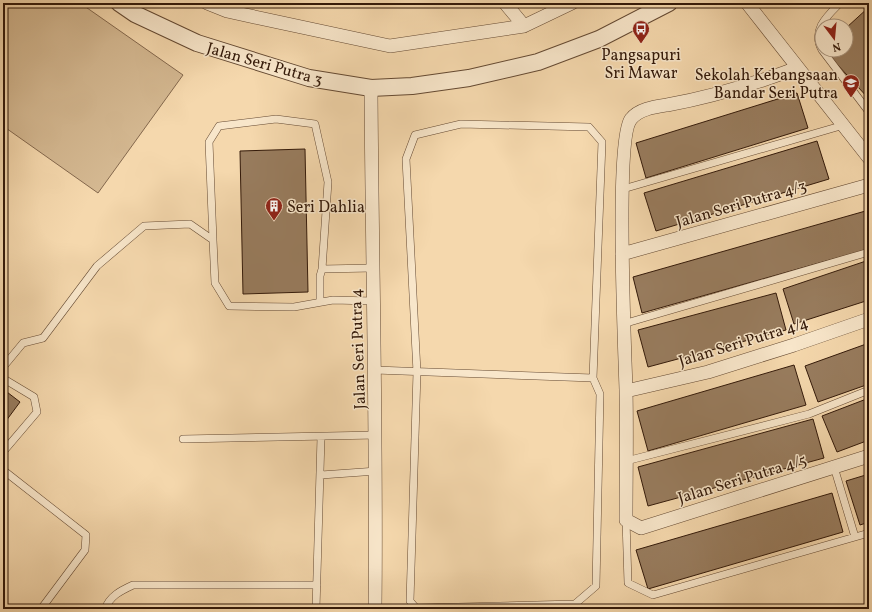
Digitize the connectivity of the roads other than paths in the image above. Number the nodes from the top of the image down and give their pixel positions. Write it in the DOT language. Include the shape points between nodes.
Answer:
graph roads {
  1 [pos="119,3"];
  2 [pos="207,3"];
  3 [pos="505,3"];
  4 [pos="572,3"];
  5 [pos="668,3"];
  6 [pos="747,3"];
  7 [pos="840,3"];
  8 [pos="825,18"];
  9 [pos="524,26"];
  10 [pos="828,58"];
  11 [pos="797,68"];
  12 [pos="371,88"];
  13 [pos="869,112"];
  14 [pos="844,125"];
  15 [pos="869,158"];
  16 [pos="869,185"];
  17 [pos="623,189"];
  18 [pos="213,240"];
  19 [pos="869,252"];
  20 [pos="622,254"];
  21 [pos="372,268"];
  22 [pos="322,269"];
  23 [pos="320,301"];
  24 [pos="372,301"];
  25 [pos="869,319"];
  26 [pos="623,324"];
  27 [pos="3,365"];
  28 [pos="375,370"];
  29 [pos="417,372"];
  30 [pos="593,378"];
  31 [pos="869,390"];
  32 [pos="626,391"];
  33 [pos="376,435"];
  34 [pos="321,437"];
  35 [pos="182,439"];
  36 [pos="3,452"];
  37 [pos="869,456"];
  38 [pos="626,461"];
  39 [pos="834,467"];
  40 [pos="3,470"];
  41 [pos="377,471"];
  42 [pos="321,475"];
  43 [pos="626,520"];
  44 [pos="869,533"];
  45 [pos="855,537"];
  46 [pos="316,586"];
  47 [pos="41,609"];
  48 [pos="105,609"];
  49 [pos="316,609"];
  50 [pos="375,609"];
  1 -- 12 [label="street, Jalan Seri Putra 3" via="135,14 197,43 309,78"];
  2 -- 9 [label="street" via="228,11 390,46"];
  3 -- 9 [label="street"];
  4 -- 9 [label="street"];
  5 -- 12 [label="street, Jalan Seri Putra 3" via="599,39 538,62 469,78 412,86"];
  6 -- 11 [label="street"];
  7 -- 8 [label="lane"];
  10 -- 13 [label="lane"];
  11 -- 14 [label="street"];
  11 -- 17 [label="street" via="717,96 639,112 630,120 626,130"];
  12 -- 21 [label="street, Jalan Seri Putra 4"];
  14 -- 15 [label="street"];
  14 -- 17 [label="lane"];
  16 -- 20 [label="street, Jalan Seri Putra 4/3"];
  17 -- 20 [label="street"];
  18 -- 22 [label="lane" via="209,142 219,126 276,119 315,124 328,182"];
  18 -- 23 [label="lane" via="215,284 229,306 294,307"];
  18 -- 27 [label="lane" via="190,224 144,226 97,266 43,338 22,343"];
  19 -- 26 [label="lane"];
  20 -- 26 [label="street"];
  21 -- 22 [label="lane"];
  21 -- 24 [label="street, Jalan Seri Putra 4"];
  22 -- 23 [label="lane"];
  23 -- 24 [label="lane"];
  24 -- 28 [label="street, Jalan Seri Putra 4"];
  25 -- 32 [label="street, Jalan Seri Putra 4/4" via="708,372"];
  26 -- 32 [label="street"];
  27 -- 36 [label="lane" via="4,379 34,398 37,412"];
  28 -- 29 [label="lane"];
  28 -- 33 [label="street, Jalan Seri Putra 4"];
  29 -- 30 [label="lane"];
  29 -- 30 [label="lane" via="410,601 416,608 575,604 596,586 600,394"];
  29 -- 30 [label="lane" via="406,159 415,135 460,124 589,127 602,142"];
  31 -- 38 [label="lane" via="808,414"];
  32 -- 38 [label="street"];
  33 -- 34 [label="lane"];
  33 -- 41 [label="street, Jalan Seri Putra 4"];
  34 -- 35 [label="lane"];
  34 -- 42 [label="lane"];
  37 -- 39 [label="street, Jalan Seri Putra 4/5"];
  38 -- 43 [label="street"];
  39 -- 43 [label="street, Jalan Seri Putra 4/5" via="641,528"];
  39 -- 45 [label="lane"];
  40 -- 47 [label="lane" via="86,535 86,550"];
  41 -- 42 [label="lane"];
  41 -- 50 [label="street, Jalan Seri Putra 4"];
  42 -- 46 [label="lane"];
  43 -- 45 [label="lane" via="628,583 653,595"];
  44 -- 45 [label="lane"];
  46 -- 48 [label="lane" via="133,585 108,601"];
  46 -- 49 [label="lane"];
}
